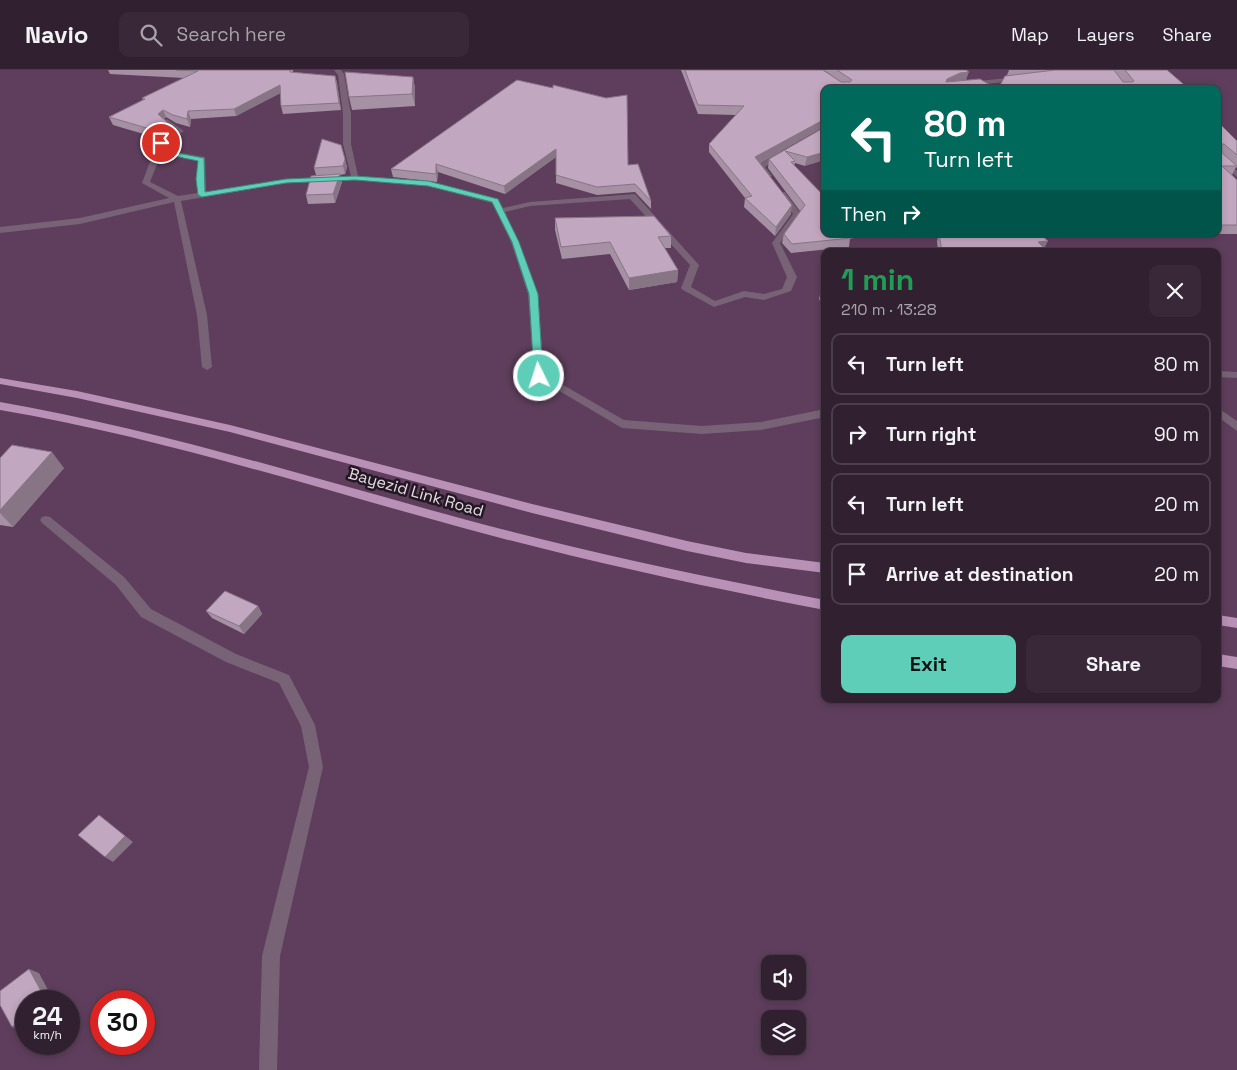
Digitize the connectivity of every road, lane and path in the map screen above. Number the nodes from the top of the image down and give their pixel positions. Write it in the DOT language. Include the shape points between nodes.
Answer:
graph roads {
  1 [pos="337,70"];
  2 [pos="1031,77"];
  3 [pos="956,85"];
  4 [pos="167,121"];
  5 [pos="792,148"];
  6 [pos="157,151"];
  7 [pos="1221,159"];
  8 [pos="1237,175"];
  9 [pos="355,178"];
  10 [pos="202,195"];
  11 [pos="178,199"];
  12 [pos="500,211"];
  13 [pos="0,230"];
  14 [pos="207,367"];
  15 [pos="1221,374"];
  16 [pos="1237,375"];
  17 [pos="0,381"];
  18 [pos="0,406"];
  19 [pos="821,414"];
  20 [pos="1221,414"];
  21 [pos="1237,427"];
  22 [pos="46,520"];
  23 [pos="821,568"];
  24 [pos="821,604"];
  25 [pos="1221,620"];
  26 [pos="1237,623"];
  27 [pos="1221,660"];
  28 [pos="1237,662"];
  29 [pos="268,1070"];
  1 -- 9 [label="street" via="341,74 347,114 347,144"];
  2 -- 3 [label="street"];
  4 -- 6 [label="street" via="180,132 161,143"];
  5 -- 12 [label="street" via="760,166 797,214 776,243 792,277 786,291 764,297 744,294 714,304 686,288 695,265 632,196 530,204"];
  6 -- 10 [label="street" via="202,160"];
  6 -- 11 [label="street" via="146,183"];
  7 -- 8 [label="street"];
  9 -- 10 [label="street" via="286,181"];
  9 -- 12 [label="street" via="428,184 495,201"];
  10 -- 11 [label="street"];
  11 -- 13 [label="street" via="80,221"];
  11 -- 14 [label="street" via="202,314"];
  12 -- 19 [label="street" via="516,242 533,294 539,376 622,424 702,430 761,426"];
  15 -- 16 [label="street"];
  17 -- 23 [label="main road, Bayezid Link Road" via="176,414 465,493 645,536 765,561"];
  18 -- 24 [label="main road, Bayezid Link Road" via="145,435 517,538"];
  20 -- 21 [label="street"];
  22 -- 29 [label="street" via="120,581 146,613 231,658 284,679 308,725 316,767 271,956"];
  25 -- 26 [label="main road"];
  27 -- 28 [label="main road"];
}
